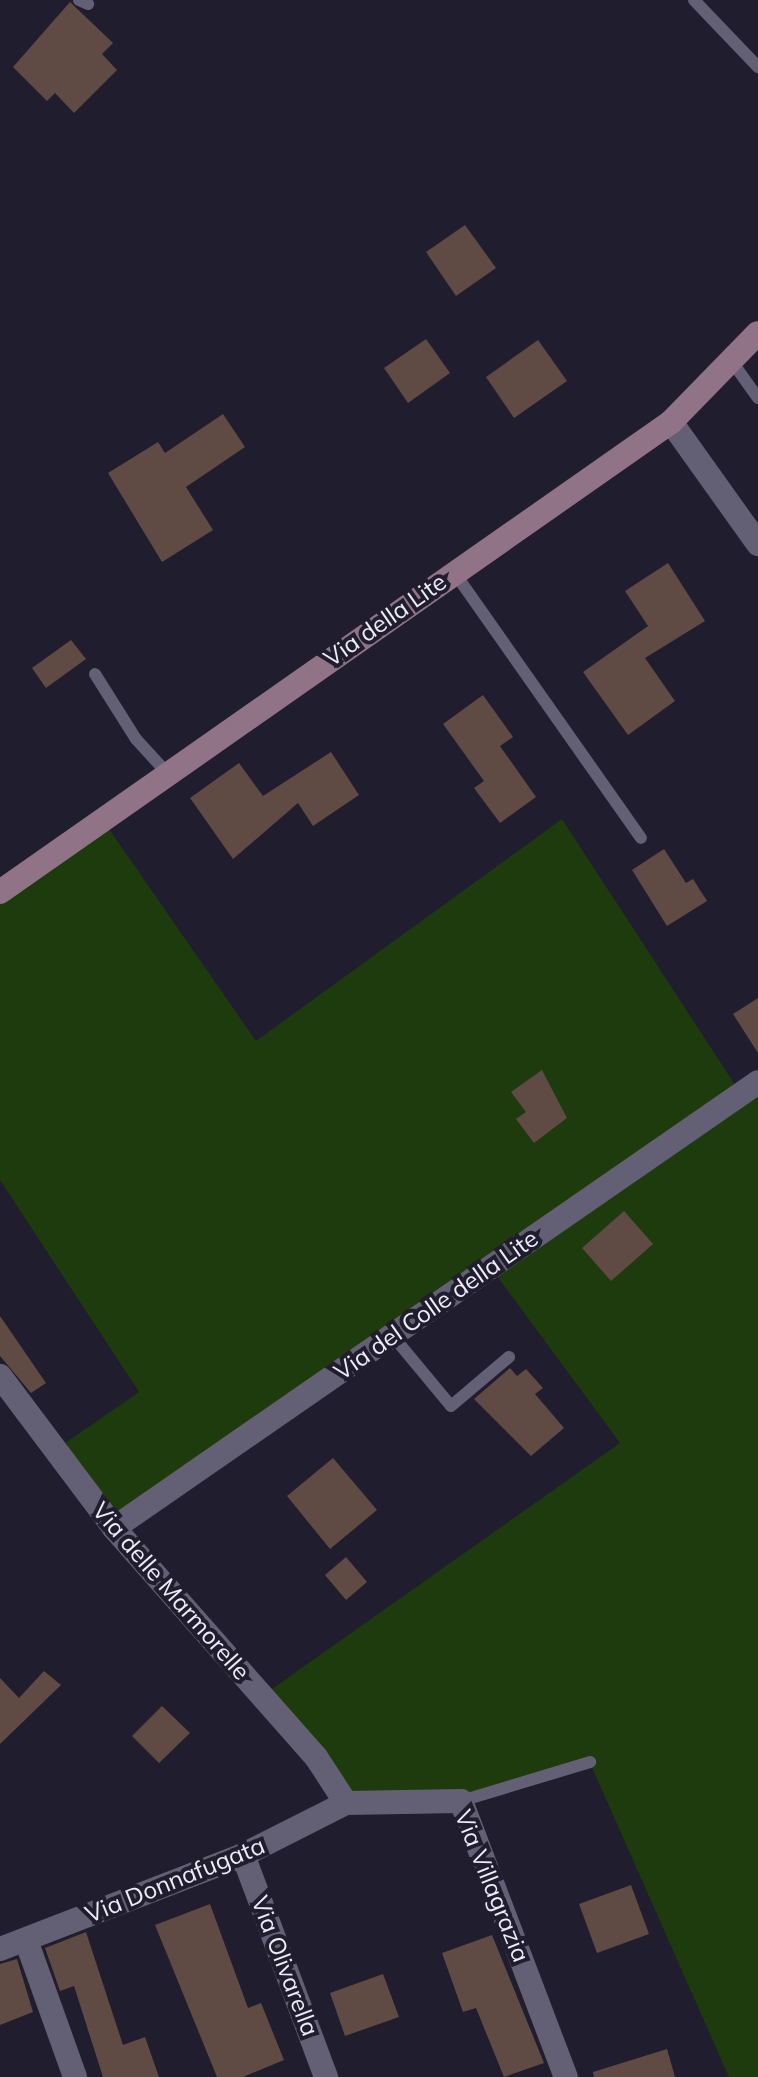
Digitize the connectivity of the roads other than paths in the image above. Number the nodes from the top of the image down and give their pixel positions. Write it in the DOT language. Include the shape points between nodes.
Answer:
graph roads {
  1 [pos="694,0"];
  2 [pos="758,67"];
  3 [pos="758,333"];
  4 [pos="733,363"];
  5 [pos="758,398"];
  6 [pos="671,422"];
  7 [pos="758,544"];
  8 [pos="454,572"];
  9 [pos="95,674"];
  10 [pos="167,773"];
  11 [pos="641,838"];
  12 [pos="0,892"];
  13 [pos="758,1082"];
  14 [pos="392,1335"];
  15 [pos="509,1357"];
  16 [pos="0,1376"];
  17 [pos="114,1528"];
  18 [pos="590,1762"];
  19 [pos="461,1801"];
  20 [pos="346,1803"];
  21 [pos="243,1855"];
  22 [pos="26,1940"];
  23 [pos="0,1949"];
  24 [pos="75,2077"];
  25 [pos="326,2077"];
  26 [pos="566,2077"];
  1 -- 2 [label="lane"];
  3 -- 4 [label="street, Via della Lite"];
  4 -- 5 [label="lane"];
  4 -- 6 [label="street, Via della Lite"];
  6 -- 7 [label="street"];
  6 -- 8 [label="street, Via della Lite"];
  8 -- 10 [label="street, Via della Lite"];
  8 -- 11 [label="lane"];
  9 -- 10 [label="lane" via="136,739"];
  10 -- 12 [label="street, Via della Lite"];
  13 -- 14 [label="street, Via del Colle della Lite"];
  14 -- 15 [label="lane" via="451,1406"];
  14 -- 17 [label="street, Via del Colle della Lite"];
  16 -- 17 [label="street, Via delle Marmorelle"];
  17 -- 20 [label="street, Via delle Marmorelle" via="316,1757"];
  18 -- 19 [label="lane"];
  19 -- 20 [label="street, Via Villagrazia"];
  19 -- 26 [label="street, Via Villagrazia"];
  20 -- 21 [label="street, Via Donnafugata"];
  21 -- 22 [label="street, Via Donnafugata"];
  21 -- 25 [label="street, Via Olivarella"];
  22 -- 23 [label="street, Via Donnafugata"];
  22 -- 24 [label="street"];
}
